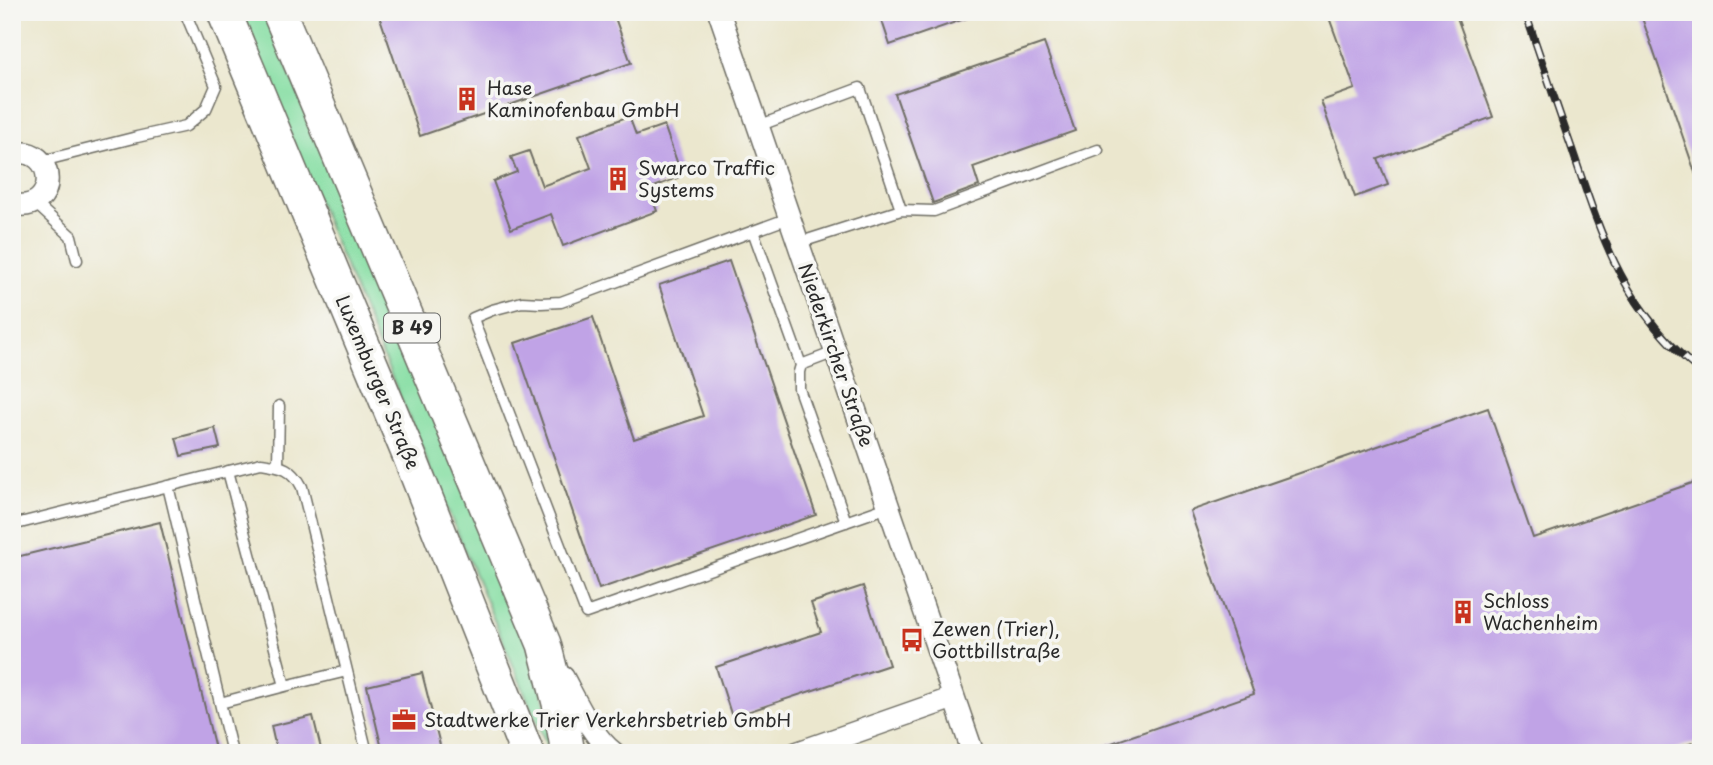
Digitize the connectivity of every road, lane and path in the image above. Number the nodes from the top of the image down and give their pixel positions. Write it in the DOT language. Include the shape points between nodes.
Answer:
graph roads {
  1 [pos="185,12"];
  2 [pos="224,12"];
  3 [pos="279,12"];
  4 [pos="719,12"];
  5 [pos="758,126"];
  6 [pos="1098,150"];
  7 [pos="12,154"];
  8 [pos="42,161"];
  9 [pos="35,203"];
  10 [pos="12,204"];
  11 [pos="901,210"];
  12 [pos="789,218"];
  13 [pos="752,231"];
  14 [pos="798,243"];
  15 [pos="77,260"];
  16 [pos="835,352"];
  17 [pos="801,365"];
  18 [pos="279,406"];
  19 [pos="278,465"];
  20 [pos="228,471"];
  21 [pos="168,486"];
  22 [pos="888,507"];
  23 [pos="846,522"];
  24 [pos="12,525"];
  25 [pos="544,644"];
  26 [pos="347,671"];
  27 [pos="285,685"];
  28 [pos="953,698"];
  29 [pos="220,702"];
  30 [pos="523,748"];
  31 [pos="232,753"];
  32 [pos="367,753"];
  33 [pos="568,753"];
  34 [pos="614,753"];
  35 [pos="796,753"];
  36 [pos="973,753"];
  1 -- 8 [label="lane" via="216,86 206,109 186,126"];
  2 -- 30 [label="main road, Luxemburger Straße / B 49" via="409,455"];
  3 -- 25 [label="main road, B 49"];
  4 -- 5 [label="street, Niederkircher Straße"];
  5 -- 11 [label="lane" via="860,88"];
  5 -- 12 [label="street, Niederkircher Straße"];
  6 -- 11 [label="lane" via="934,211"];
  7 -- 8 [label="street" via="30,154"];
  8 -- 9 [label="street" via="48,184"];
  9 -- 10 [label="street"];
  9 -- 15 [label="lane" via="71,236"];
  11 -- 14 [label="lane"];
  12 -- 13 [label="lane"];
  12 -- 14 [label="street, Niederkircher Straße"];
  13 -- 17 [label="lane"];
  13 -- 23 [label="lane" via="561,302 522,302 473,318 586,613"];
  14 -- 16 [label="street, Niederkircher Straße"];
  16 -- 17 [label="lane"];
  16 -- 22 [label="street, Niederkircher Straße"];
  17 -- 23 [label="lane" via="799,389"];
  18 -- 19 [label="lane"];
  19 -- 20 [label="lane" via="261,463"];
  19 -- 26 [label="lane" via="297,477 302,487"];
  20 -- 21 [label="lane"];
  20 -- 27 [label="lane"];
  21 -- 24 [label="lane"];
  21 -- 29 [label="lane"];
  22 -- 23 [label="lane"];
  22 -- 28 [label="street, Niederkircher Straße"];
  25 -- 33 [label="main road, B 49"];
  25 -- 34 [label="street" via="584,715"];
  26 -- 27 [label="lane"];
  26 -- 32 [label="lane"];
  27 -- 29 [label="lane"];
  28 -- 35 [label="street"];
  28 -- 36 [label="street, Niederkircher Straße"];
  29 -- 31 [label="lane"];
}
